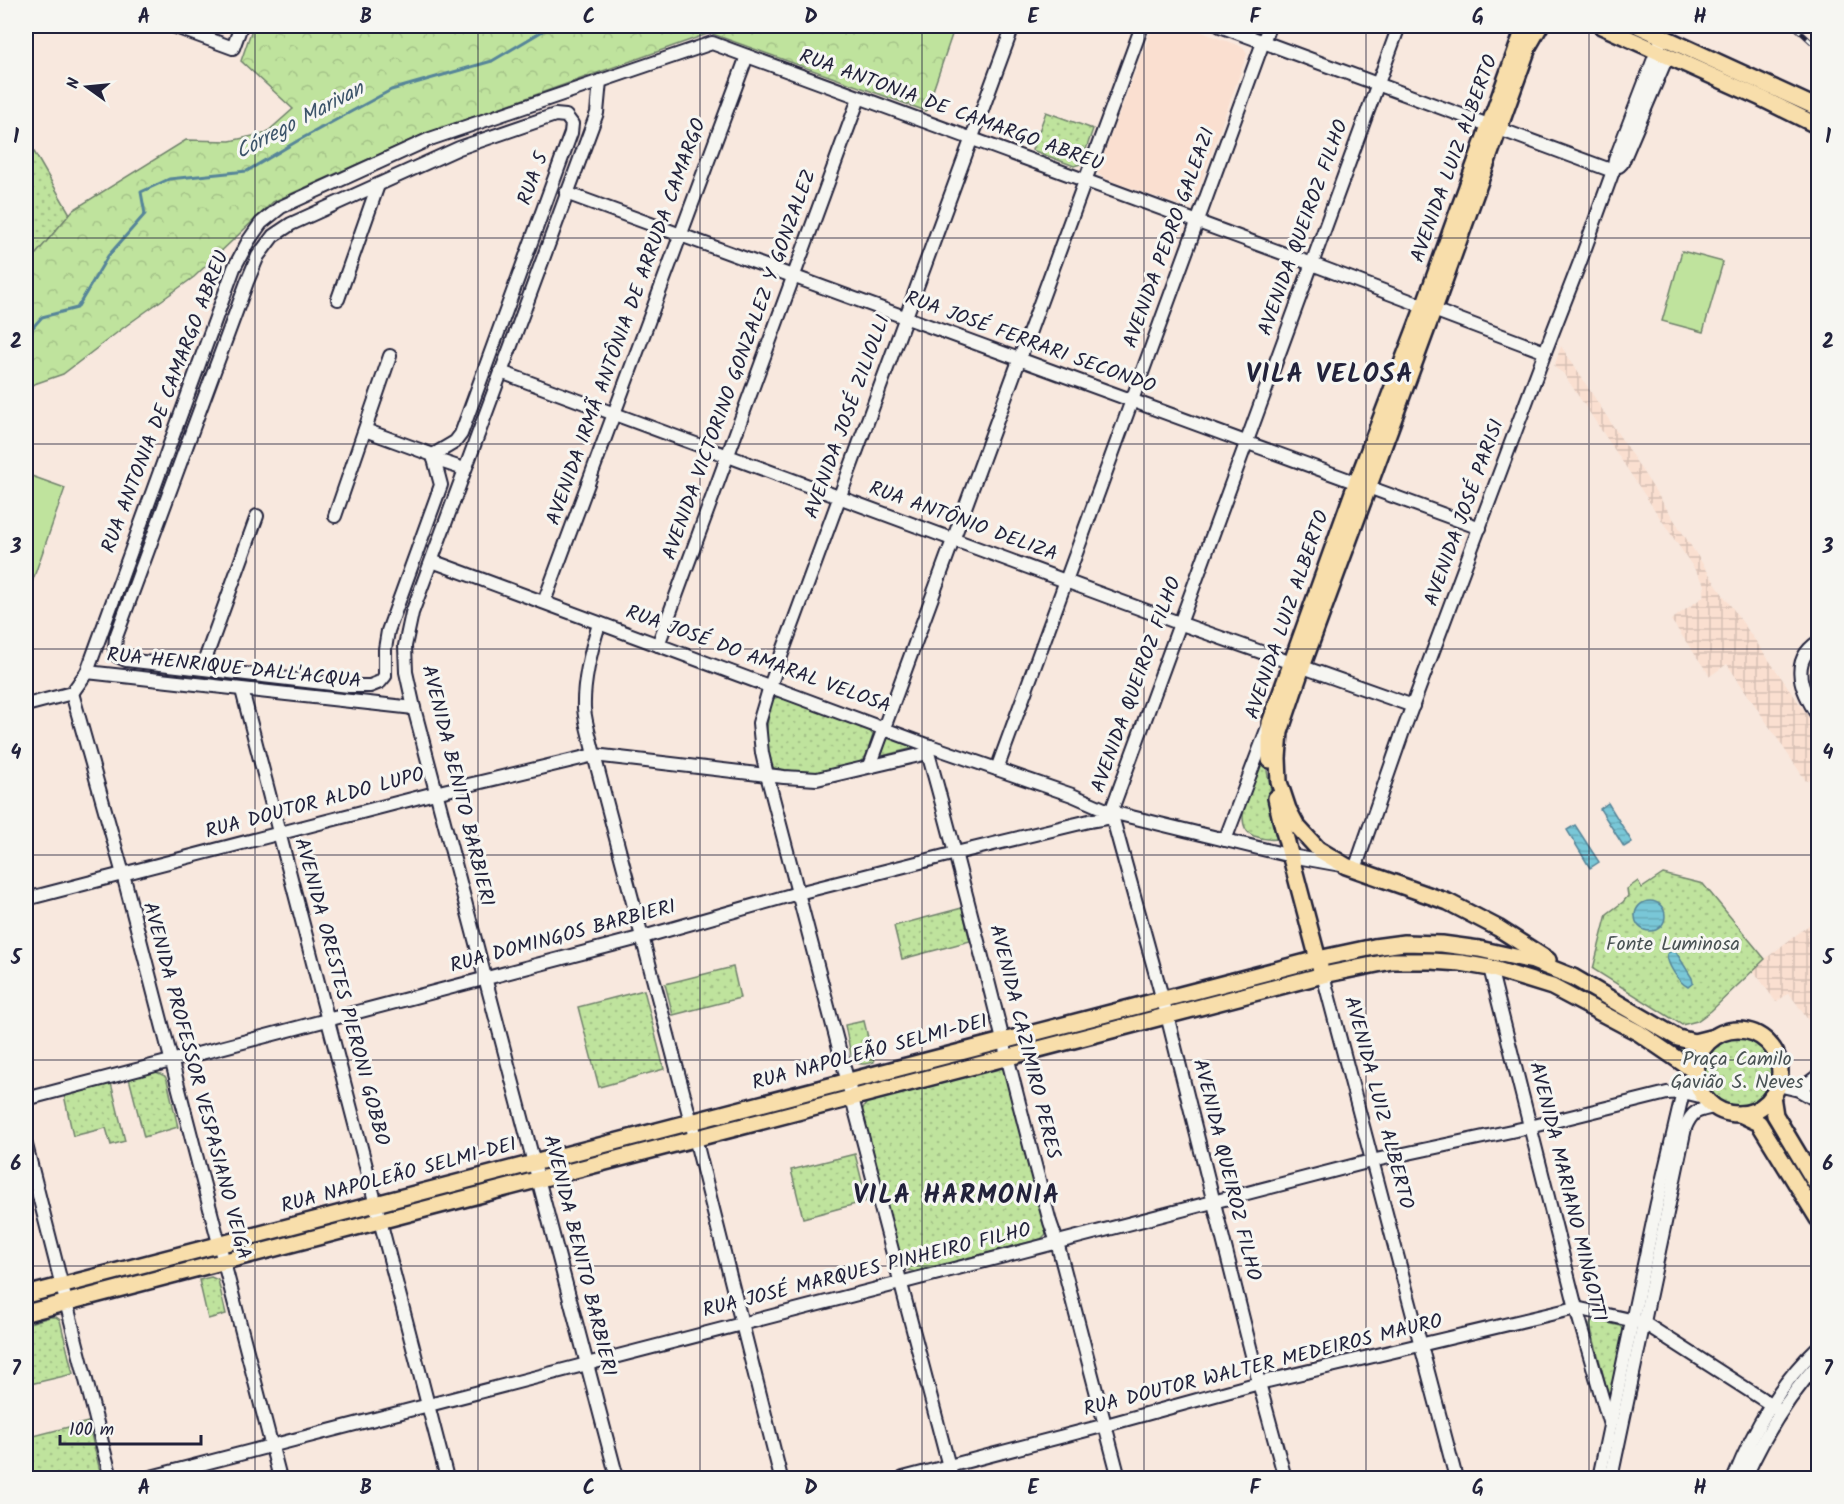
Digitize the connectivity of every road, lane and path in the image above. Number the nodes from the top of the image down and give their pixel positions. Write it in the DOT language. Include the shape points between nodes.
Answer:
graph roads {
  1 [pos="173,26"];
  2 [pos="241,26"];
  3 [pos="1013,26"];
  4 [pos="1142,26"];
  5 [pos="1220,26"];
  6 [pos="1269,26"];
  7 [pos="1399,26"];
  8 [pos="1526,26"];
  9 [pos="1540,26"];
  10 [pos="1601,26"];
  11 [pos="1639,26"];
  12 [pos="1663,37"];
  13 [pos="1263,41"];
  14 [pos="1661,54"];
  15 [pos="747,56"];
  16 [pos="600,81"];
  17 [pos="1378,84"];
  18 [pos="859,98"];
  19 [pos="1818,108"];
  20 [pos="1818,126"];
  21 [pos="1494,128"];
  22 [pos="971,138"];
  23 [pos="1613,171"];
  24 [pos="1084,181"];
  25 [pos="378,185"];
  26 [pos="566,194"];
  27 [pos="344,201"];
  28 [pos="367,218"];
  29 [pos="1197,222"];
  30 [pos="680,235"];
  31 [pos="1312,264"];
  32 [pos="792,276"];
  33 [pos="338,299"];
  34 [pos="1429,307"];
  35 [pos="905,318"];
  36 [pos="1545,352"];
  37 [pos="390,356"];
  38 [pos="1019,360"];
  39 [pos="501,372"];
  40 [pos="1132,401"];
  41 [pos="615,415"];
  42 [pos="365,430"];
  43 [pos="1246,443"];
  44 [pos="435,455"];
  45 [pos="728,456"];
  46 [pos="466,465"];
  47 [pos="1361,486"];
  48 [pos="840,498"];
  49 [pos="257,516"];
  50 [pos="335,516"];
  51 [pos="1480,528"];
  52 [pos="952,538"];
  53 [pos="432,561"];
  54 [pos="1067,580"];
  55 [pos="544,602"];
  56 [pos="1179,623"];
  57 [pos="599,624"];
  58 [pos="1818,642"];
  59 [pos="658,645"];
  60 [pos="1296,665"];
  61 [pos="202,668"];
  62 [pos="87,672"];
  63 [pos="770,686"];
  64 [pos="242,690"];
  65 [pos="72,693"];
  66 [pos="26,705"];
  67 [pos="1413,706"];
  68 [pos="414,708"];
  69 [pos="1818,716"];
  70 [pos="1269,723"];
  71 [pos="883,729"];
  72 [pos="929,750"];
  73 [pos="594,755"];
  74 [pos="870,766"];
  75 [pos="997,769"];
  76 [pos="767,775"];
  77 [pos="435,793"];
  78 [pos="1072,795"];
  79 [pos="1112,814"];
  80 [pos="1089,821"];
  81 [pos="279,833"];
  82 [pos="1225,840"];
  83 [pos="1312,844"];
  84 [pos="956,853"];
  85 [pos="1291,856"];
  86 [pos="1350,868"];
  87 [pos="123,874"];
  88 [pos="798,893"];
  89 [pos="26,899"];
  90 [pos="643,937"];
  91 [pos="1318,959"];
  92 [pos="1490,968"];
  93 [pos="1323,975"];
  94 [pos="1573,977"];
  95 [pos="485,978"];
  96 [pos="1162,1000"];
  97 [pos="1167,1016"];
  98 [pos="328,1020"];
  99 [pos="1714,1036"];
  100 [pos="1003,1041"];
  101 [pos="1006,1058"];
  102 [pos="170,1060"];
  103 [pos="1696,1076"];
  104 [pos="1818,1076"];
  105 [pos="848,1080"];
  106 [pos="1775,1090"];
  107 [pos="1683,1092"];
  108 [pos="1811,1093"];
  109 [pos="852,1098"];
  110 [pos="26,1099"];
  111 [pos="1709,1102"];
  112 [pos="1740,1114"];
  113 [pos="691,1122"];
  114 [pos="1530,1127"];
  115 [pos="695,1138"];
  116 [pos="26,1145"];
  117 [pos="1371,1161"];
  118 [pos="535,1162"];
  119 [pos="539,1179"];
  120 [pos="1818,1187"];
  121 [pos="1214,1201"];
  122 [pos="376,1204"];
  123 [pos="1818,1219"];
  124 [pos="381,1221"];
  125 [pos="1057,1242"];
  126 [pos="218,1245"];
  127 [pos="224,1263"];
  128 [pos="901,1284"];
  129 [pos="63,1285"];
  130 [pos="26,1295"];
  131 [pos="67,1302"];
  132 [pos="1576,1308"];
  133 [pos="26,1313"];
  134 [pos="1639,1321"];
  135 [pos="742,1323"];
  136 [pos="1420,1345"];
  137 [pos="1818,1347"];
  138 [pos="1818,1364"];
  139 [pos="586,1365"];
  140 [pos="1259,1383"];
  141 [pos="428,1406"];
  142 [pos="1775,1408"];
  143 [pos="1106,1425"];
  144 [pos="1610,1425"];
  145 [pos="272,1445"];
  146 [pos="950,1473"];
  147 [pos="111,1479"];
  148 [pos="147,1479"];
  149 [pos="280,1479"];
  150 [pos="447,1479"];
  151 [pos="617,1479"];
  152 [pos="781,1479"];
  153 [pos="903,1479"];
  154 [pos="1119,1479"];
  155 [pos="1285,1479"];
  156 [pos="1456,1479"];
  157 [pos="1599,1479"];
  158 [pos="1611,1479"];
  159 [pos="1734,1479"];
  160 [pos="1745,1479"];
  1 -- 2 [label="street" via="233,48"];
  3 -- 22 [label="street, AVENIDA JOSÉ ZILIOLLI"];
  4 -- 24 [label="street"];
  5 -- 13 [label="street"];
  6 -- 13 [label="street, AVENIDA PEDRO GALEAZI"];
  7 -- 17 [label="street, AVENIDA QUEIROZ FILHO"];
  8 -- 21 [label="main road, AVENIDA LUIZ ALBERTO"];
  9 -- 21 [label="main road, AVENIDA LUIZ ALBERTO"];
  10 -- 14 [label="main road"];
  11 -- 12 [label="main road"];
  12 -- 14 [label="street, AVENIDA JOSÉ PARISI"];
  12 -- 19 [label="main road"];
  13 -- 17 [label="street"];
  13 -- 29 [label="street, AVENIDA PEDRO GALEAZI"];
  14 -- 20 [label="main road"];
  14 -- 23 [label="street, AVENIDA JOSÉ PARISI"];
  15 -- 16 [label="street, RUA ANTONIA DE CAMARGO ABREU" via="712,43"];
  15 -- 18 [label="street, RUA ANTONIA DE CAMARGO ABREU"];
  15 -- 30 [label="street, AVENIDA IRMÃ ANTÔNIA DE ARRUDA CAMARGO"];
  16 -- 26 [label="street, AVENIDA BENITO BARBIERI" via="597,113"];
  16 -- 62 [label="street, RUA ANTONIA DE CAMARGO ABREU" via="430,139 281,207 261,223 234,268"];
  17 -- 21 [label="street"];
  17 -- 31 [label="street, AVENIDA QUEIROZ FILHO"];
  18 -- 22 [label="street, RUA ANTONIA DE CAMARGO ABREU"];
  18 -- 32 [label="street, AVENIDA VICTORINO GONZALEZ Y GONZALEZ"];
  21 -- 23 [label="street"];
  21 -- 34 [label="main road, AVENIDA LUIZ ALBERTO"];
  22 -- 24 [label="street, RUA ANTONIA DE CAMARGO ABREU"];
  22 -- 35 [label="street, AVENIDA JOSÉ ZILIOLLI"];
  23 -- 36 [label="street, AVENIDA JOSÉ PARISI"];
  24 -- 29 [label="street, RUA ANTONIA DE CAMARGO ABREU"];
  24 -- 38 [label="street"];
  25 -- 27 [label="street, RUA 5"];
  25 -- 28 [label="street"];
  25 -- 44 [label="street, RUA 5" via="459,148 555,115 566,116 572,124 461,434"];
  26 -- 30 [label="street, RUA JOSÉ FERRARI SECONDO"];
  26 -- 39 [label="street, AVENIDA BENITO BARBIERI"];
  27 -- 28 [label="street" via="355,201 364,207"];
  27 -- 61 [label="street, RUA 5" via="291,224 273,236 258,256 116,637 117,656 126,660"];
  28 -- 33 [label="street"];
  29 -- 31 [label="street, RUA ANTONIA DE CAMARGO ABREU"];
  29 -- 40 [label="street, AVENIDA PEDRO GALEAZI"];
  30 -- 32 [label="street, RUA JOSÉ FERRARI SECONDO"];
  30 -- 41 [label="street, AVENIDA IRMÃ ANTÔNIA DE ARRUDA CAMARGO"];
  31 -- 34 [label="street, RUA ANTONIA DE CAMARGO ABREU"];
  31 -- 43 [label="street, AVENIDA QUEIROZ FILHO"];
  32 -- 35 [label="street, RUA JOSÉ FERRARI SECONDO"];
  32 -- 45 [label="street, AVENIDA VICTORINO GONZALEZ Y GONZALEZ"];
  34 -- 36 [label="street, RUA ANTONIA DE CAMARGO ABREU"];
  34 -- 47 [label="main road, AVENIDA LUIZ ALBERTO"];
  35 -- 38 [label="street, RUA JOSÉ FERRARI SECONDO"];
  35 -- 48 [label="street, AVENIDA JOSÉ ZILIOLLI"];
  36 -- 51 [label="street, AVENIDA JOSÉ PARISI"];
  37 -- 42 [label="street"];
  38 -- 40 [label="street, RUA JOSÉ FERRARI SECONDO"];
  38 -- 52 [label="street"];
  39 -- 41 [label="street, RUA ANTÔNIO DELIZA"];
  39 -- 46 [label="street, AVENIDA BENITO BARBIERI"];
  40 -- 43 [label="street, RUA JOSÉ FERRARI SECONDO"];
  40 -- 54 [label="street, AVENIDA PEDRO GALEAZI"];
  41 -- 45 [label="street, RUA ANTÔNIO DELIZA"];
  41 -- 55 [label="street, AVENIDA IRMÃ ANTÔNIA DE ARRUDA CAMARGO"];
  42 -- 44 [label="street"];
  42 -- 50 [label="street"];
  43 -- 47 [label="street, RUA JOSÉ FERRARI SECONDO"];
  43 -- 56 [label="street, AVENIDA QUEIROZ FILHO"];
  44 -- 46 [label="street"];
  44 -- 61 [label="street, RUA 5" via="441,485 388,631 385,676 380,682 349,686"];
  45 -- 48 [label="street, RUA ANTÔNIO DELIZA"];
  45 -- 59 [label="street, AVENIDA VICTORINO GONZALEZ Y GONZALEZ"];
  46 -- 53 [label="street, AVENIDA BENITO BARBIERI"];
  47 -- 51 [label="street, RUA JOSÉ FERRARI SECONDO"];
  47 -- 60 [label="main road, AVENIDA LUIZ ALBERTO"];
  48 -- 52 [label="street, RUA ANTÔNIO DELIZA"];
  48 -- 63 [label="street, AVENIDA JOSÉ ZILIOLLI"];
  49 -- 61 [label="street"];
  51 -- 67 [label="street, AVENIDA JOSÉ PARISI"];
  52 -- 54 [label="street, RUA ANTÔNIO DELIZA"];
  52 -- 71 [label="street"];
  53 -- 55 [label="street, RUA JOSÉ DO AMARAL VELOSA"];
  53 -- 68 [label="street, AVENIDA BENITO BARBIERI" via="412,613 405,646"];
  54 -- 56 [label="street, RUA ANTÔNIO DELIZA"];
  54 -- 75 [label="street, AVENIDA PEDRO GALEAZI"];
  55 -- 57 [label="street, RUA JOSÉ DO AMARAL VELOSA"];
  56 -- 60 [label="street, RUA ANTÔNIO DELIZA"];
  56 -- 79 [label="street, AVENIDA QUEIROZ FILHO"];
  57 -- 59 [label="street, RUA JOSÉ DO AMARAL VELOSA"];
  57 -- 73 [label="street" via="584,709"];
  58 -- 69 [label="street" via="1809,649 1802,665 1801,681 1805,698"];
  59 -- 63 [label="street, RUA JOSÉ DO AMARAL VELOSA"];
  60 -- 67 [label="street, RUA ANTÔNIO DELIZA"];
  60 -- 70 [label="main road, AVENIDA LUIZ ALBERTO"];
  60 -- 83 [label="main road, AVENIDA LUIZ ALBERTO" via="1280,732 1279,782 1287,809"];
  62 -- 64 [label="street, RUA HENRIQUE DALL'ACQUA"];
  62 -- 65 [label="street, RUA HENRIQUE DALL'ACQUA"];
  63 -- 71 [label="street, RUA JOSÉ DO AMARAL VELOSA"];
  63 -- 76 [label="street, AVENIDA JOSÉ ZILIOLLI" via="759,723"];
  64 -- 68 [label="street, RUA HENRIQUE DALL'ACQUA"];
  64 -- 81 [label="street, AVENIDA ORESTES PIERONI GOBBO"];
  65 -- 66 [label="street"];
  65 -- 87 [label="street, AVENIDA PROFESSOR VESPASIANO VEIGA"];
  67 -- 86 [label="street, AVENIDA JOSÉ PARISI"];
  68 -- 77 [label="street, AVENIDA BENITO BARBIERI"];
  70 -- 82 [label="street"];
  70 -- 85 [label="main road, AVENIDA LUIZ ALBERTO" via="1270,766"];
  71 -- 72 [label="street, RUA JOSÉ DO AMARAL VELOSA"];
  71 -- 74 [label="street"];
  72 -- 74 [label="street, RUA DOUTOR ALDO LUPO"];
  72 -- 75 [label="street, RUA JOSÉ DO AMARAL VELOSA"];
  72 -- 84 [label="street, AVENIDA CAZIMIRO PERES"];
  73 -- 76 [label="street, RUA DOUTOR ALDO LUPO"];
  73 -- 77 [label="street, RUA DOUTOR ALDO LUPO"];
  73 -- 90 [label="street"];
  74 -- 76 [label="street, RUA DOUTOR ALDO LUPO" via="817,779"];
  75 -- 78 [label="street, RUA JOSÉ DO AMARAL VELOSA"];
  76 -- 88 [label="street, AVENIDA JOSÉ ZILIOLLI"];
  77 -- 81 [label="street, RUA DOUTOR ALDO LUPO"];
  77 -- 95 [label="street, AVENIDA BENITO BARBIERI"];
  78 -- 79 [label="street, RUA JOSÉ DO AMARAL VELOSA"];
  78 -- 80 [label="street"];
  79 -- 80 [label="street, RUA DOMINGOS BARBIERI"];
  79 -- 82 [label="street, RUA JOSÉ DO AMARAL VELOSA"];
  79 -- 96 [label="street, AVENIDA QUEIROZ FILHO"];
  80 -- 84 [label="street, RUA DOMINGOS BARBIERI"];
  81 -- 87 [label="street, RUA DOUTOR ALDO LUPO"];
  81 -- 98 [label="street, AVENIDA ORESTES PIERONI GOBBO"];
  82 -- 85 [label="street, RUA JOSÉ DO AMARAL VELOSA"];
  83 -- 86 [label="main road, RUA JOSÉ DO AMARAL VELOSA"];
  84 -- 88 [label="street, RUA DOMINGOS BARBIERI"];
  84 -- 100 [label="street, AVENIDA CAZIMIRO PERES"];
  85 -- 86 [label="street, RUA JOSÉ DO AMARAL VELOSA"];
  85 -- 91 [label="main road, AVENIDA LUIZ ALBERTO"];
  86 -- 94 [label="main road, RUA JOSÉ DO AMARAL VELOSA" via="1448,902 1498,928"];
  87 -- 89 [label="street, RUA DOUTOR ALDO LUPO"];
  87 -- 102 [label="street, AVENIDA PROFESSOR VESPASIANO VEIGA"];
  88 -- 90 [label="street, RUA DOMINGOS BARBIERI"];
  88 -- 105 [label="street, AVENIDA JOSÉ ZILIOLLI"];
  90 -- 95 [label="street, RUA DOMINGOS BARBIERI"];
  90 -- 113 [label="street"];
  91 -- 93 [label="main road, AVENIDA LUIZ ALBERTO"];
  91 -- 94 [label="main road, RUA NAPOLEÃO SELMI-DEI" via="1404,943 1442,944 1533,961"];
  91 -- 96 [label="main road, RUA NAPOLEÃO SELMI-DEI"];
  92 -- 93 [label="main road, RUA NAPOLEÃO SELMI-DEI" via="1392,961"];
  92 -- 103 [label="main road, RUA NAPOLEÃO SELMI-DEI" via="1552,987 1639,1034"];
  92 -- 114 [label="street, AVENIDA MARIANO MINGOTTI"];
  93 -- 97 [label="main road, RUA NAPOLEÃO SELMI-DEI"];
  93 -- 117 [label="street, AVENIDA LUIZ ALBERTO"];
  94 -- 99 [label="main road, RUA NAPOLEÃO SELMI-DEI" via="1678,1038 1694,1042"];
  95 -- 98 [label="street, RUA DOMINGOS BARBIERI"];
  95 -- 118 [label="street, AVENIDA BENITO BARBIERI"];
  96 -- 97 [label="street, AVENIDA QUEIROZ FILHO"];
  96 -- 100 [label="main road, RUA NAPOLEÃO SELMI-DEI"];
  97 -- 101 [label="main road, RUA NAPOLEÃO SELMI-DEI"];
  97 -- 121 [label="street, AVENIDA QUEIROZ FILHO"];
  98 -- 102 [label="street, RUA DOMINGOS BARBIERI"];
  98 -- 122 [label="street, AVENIDA ORESTES PIERONI GOBBO"];
  99 -- 103 [label="main road" via="1699,1056"];
  99 -- 106 [label="main road" via="1737,1029 1762,1037 1778,1058 1780,1071"];
  100 -- 101 [label="street, AVENIDA CAZIMIRO PERES"];
  100 -- 105 [label="main road, RUA NAPOLEÃO SELMI-DEI"];
  101 -- 109 [label="main road, RUA NAPOLEÃO SELMI-DEI"];
  101 -- 125 [label="street, AVENIDA CAZIMIRO PERES"];
  102 -- 110 [label="street, RUA DOMINGOS BARBIERI"];
  102 -- 126 [label="street, AVENIDA PROFESSOR VESPASIANO VEIGA"];
  103 -- 107 [label="street"];
  103 -- 111 [label="main road"];
  104 -- 108 [label="street"];
  105 -- 109 [label="street, AVENIDA JOSÉ ZILIOLLI"];
  105 -- 113 [label="main road, RUA NAPOLEÃO SELMI-DEI"];
  106 -- 108 [label="street"];
  106 -- 112 [label="main road" via="1758,1108"];
  106 -- 120 [label="main road" via="1775,1115"];
  107 -- 111 [label="street, RUA JOSÉ MARQUES PINHEIRO FILHO"];
  107 -- 114 [label="street, RUA JOSÉ MARQUES PINHEIRO FILHO"];
  107 -- 134 [label="street"];
  109 -- 115 [label="main road, RUA NAPOLEÃO SELMI-DEI"];
  109 -- 128 [label="street, AVENIDA JOSÉ ZILIOLLI"];
  111 -- 112 [label="main road" via="1727,1113"];
  111 -- 134 [label="street" via="1690,1116 1684,1128"];
  112 -- 123 [label="main road" via="1760,1123"];
  113 -- 115 [label="street"];
  113 -- 118 [label="main road, RUA NAPOLEÃO SELMI-DEI"];
  114 -- 117 [label="street, RUA JOSÉ MARQUES PINHEIRO FILHO"];
  114 -- 132 [label="street, AVENIDA MARIANO MINGOTTI"];
  115 -- 119 [label="main road, RUA NAPOLEÃO SELMI-DEI"];
  115 -- 135 [label="street"];
  116 -- 129 [label="street"];
  117 -- 121 [label="street, RUA JOSÉ MARQUES PINHEIRO FILHO"];
  117 -- 136 [label="street, AVENIDA LUIZ ALBERTO"];
  118 -- 119 [label="street, AVENIDA BENITO BARBIERI"];
  118 -- 122 [label="main road, RUA NAPOLEÃO SELMI-DEI"];
  119 -- 124 [label="main road, RUA NAPOLEÃO SELMI-DEI"];
  119 -- 139 [label="street, AVENIDA BENITO BARBIERI"];
  121 -- 125 [label="street, RUA JOSÉ MARQUES PINHEIRO FILHO"];
  121 -- 140 [label="street, AVENIDA QUEIROZ FILHO"];
  122 -- 124 [label="street, AVENIDA ORESTES PIERONI GOBBO"];
  122 -- 126 [label="main road, RUA NAPOLEÃO SELMI-DEI"];
  124 -- 127 [label="main road, RUA NAPOLEÃO SELMI-DEI"];
  124 -- 141 [label="street, AVENIDA ORESTES PIERONI GOBBO"];
  125 -- 128 [label="street, RUA JOSÉ MARQUES PINHEIRO FILHO"];
  125 -- 143 [label="street, AVENIDA CAZIMIRO PERES"];
  126 -- 127 [label="street, AVENIDA PROFESSOR VESPASIANO VEIGA"];
  126 -- 129 [label="main road, RUA NAPOLEÃO SELMI-DEI"];
  127 -- 131 [label="main road, RUA NAPOLEÃO SELMI-DEI"];
  127 -- 145 [label="street, AVENIDA PROFESSOR VESPASIANO VEIGA"];
  128 -- 135 [label="street, RUA JOSÉ MARQUES PINHEIRO FILHO"];
  128 -- 146 [label="street, AVENIDA JOSÉ ZILIOLLI"];
  129 -- 130 [label="main road, RUA NAPOLEÃO SELMI-DEI"];
  129 -- 131 [label="street"];
  131 -- 133 [label="main road, RUA NAPOLEÃO SELMI-DEI"];
  131 -- 147 [label="street"];
  132 -- 134 [label="street, RUA DOUTOR WALTER MEDEIROS MAURO"];
  132 -- 136 [label="street, RUA DOUTOR WALTER MEDEIROS MAURO"];
  132 -- 144 [label="street, AVENIDA MARIANO MINGOTTI"];
  134 -- 142 [label="street"];
  134 -- 144 [label="street"];
  134 -- 158 [label="street"];
  135 -- 139 [label="street, RUA JOSÉ MARQUES PINHEIRO FILHO"];
  135 -- 152 [label="street"];
  136 -- 140 [label="street, RUA DOUTOR WALTER MEDEIROS MAURO"];
  136 -- 156 [label="street, AVENIDA LUIZ ALBERTO"];
  137 -- 142 [label="street" via="1791,1376"];
  138 -- 142 [label="street"];
  139 -- 141 [label="street, RUA JOSÉ MARQUES PINHEIRO FILHO"];
  139 -- 151 [label="street, AVENIDA BENITO BARBIERI"];
  140 -- 143 [label="street, RUA DOUTOR WALTER MEDEIROS MAURO"];
  140 -- 155 [label="street, AVENIDA QUEIROZ FILHO"];
  141 -- 145 [label="street, RUA JOSÉ MARQUES PINHEIRO FILHO"];
  141 -- 150 [label="street, AVENIDA ORESTES PIERONI GOBBO"];
  142 -- 159 [label="street" via="1747,1445"];
  142 -- 160 [label="street"];
  143 -- 146 [label="street, RUA DOUTOR WALTER MEDEIROS MAURO"];
  143 -- 154 [label="street, AVENIDA CAZIMIRO PERES"];
  144 -- 157 [label="street"];
  145 -- 148 [label="street, RUA JOSÉ MARQUES PINHEIRO FILHO"];
  145 -- 149 [label="street, AVENIDA PROFESSOR VESPASIANO VEIGA"];
  146 -- 153 [label="street, RUA DOUTOR WALTER MEDEIROS MAURO"];
}
